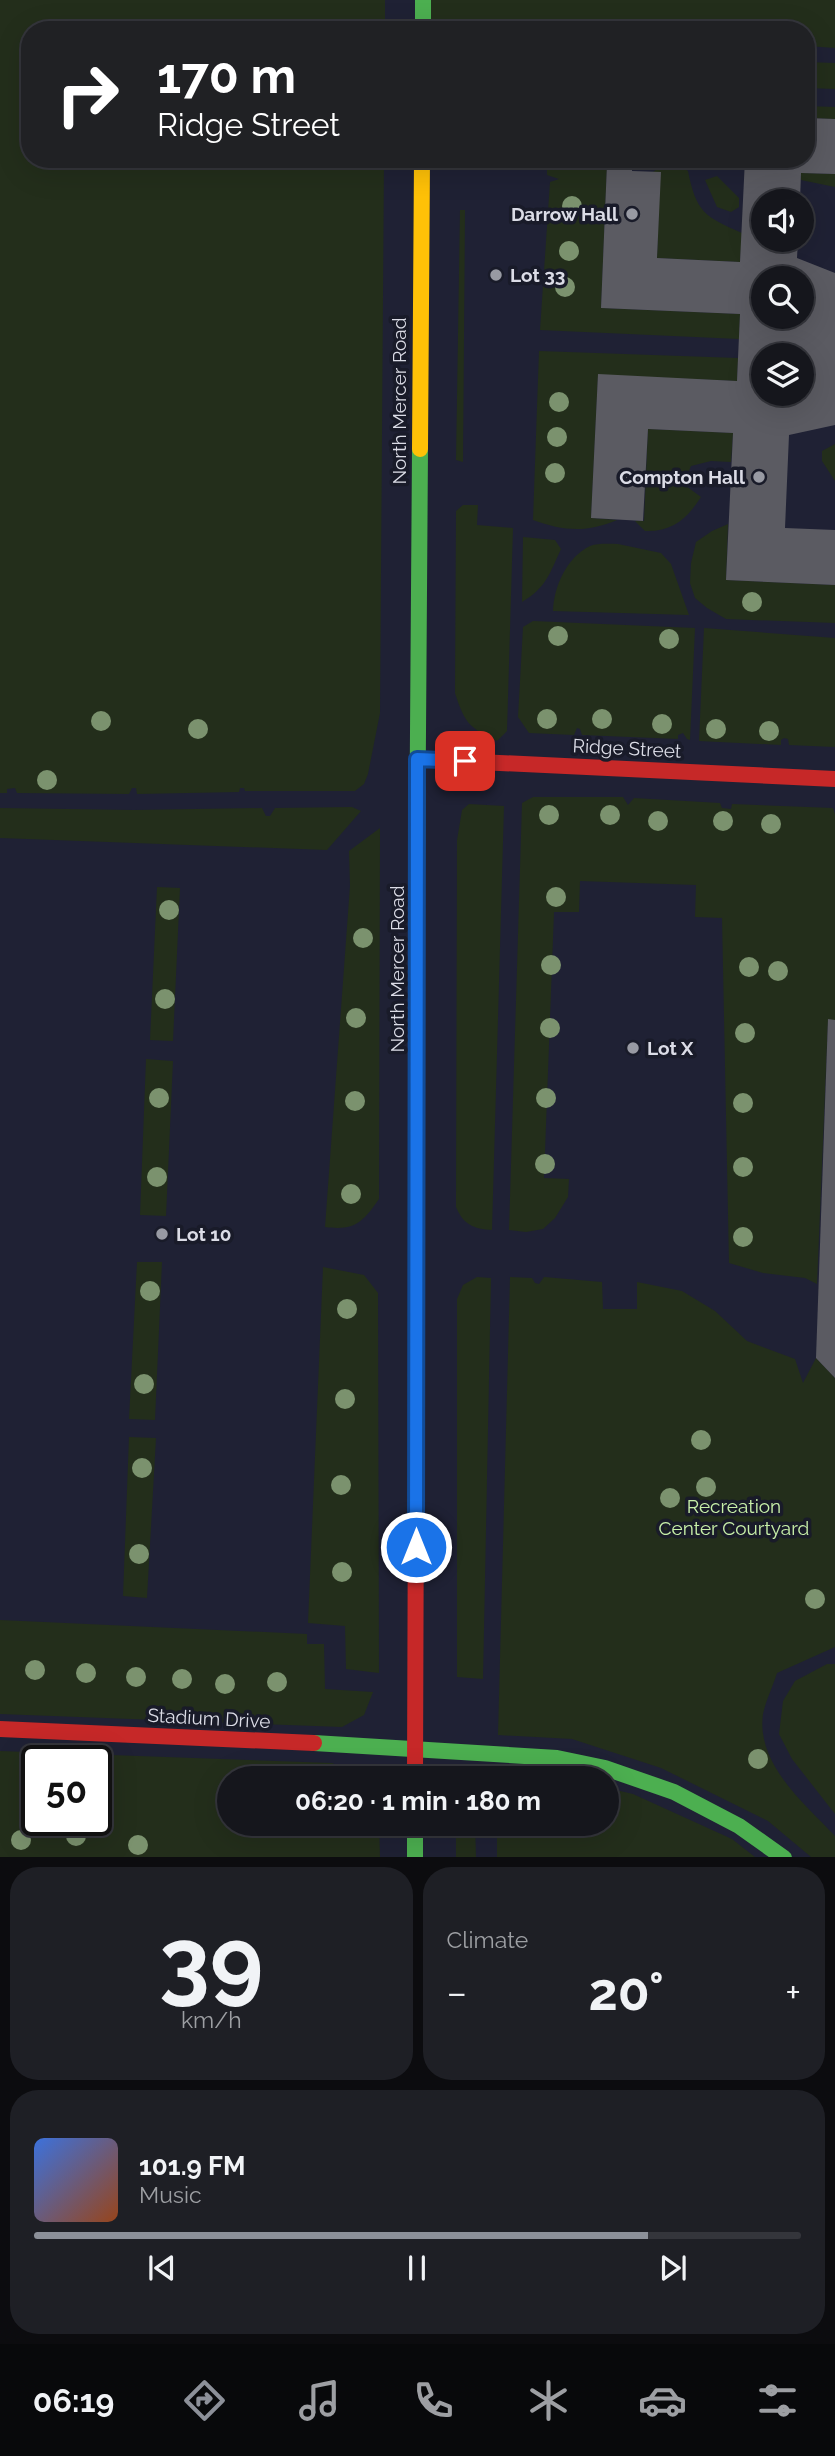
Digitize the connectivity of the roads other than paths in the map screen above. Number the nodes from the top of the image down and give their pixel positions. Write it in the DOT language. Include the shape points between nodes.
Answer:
graph roads {
  1 [pos="423,0"];
  2 [pos="423,21"];
  3 [pos="422,168"];
  4 [pos="417,759"];
  5 [pos="835,779"];
  6 [pos="0,1730"];
  7 [pos="415,1748"];
  8 [pos="415,1766"];
  9 [pos="415,1836"];
  10 [pos="415,1857"];
  11 [pos="784,1857"];
  1 -- 2 [label="main road"];
  3 -- 4 [label="main road, North Mercer Road"];
  4 -- 5 [label="main road, Ridge Street"];
  4 -- 7 [label="main road, North Mercer Road"];
  6 -- 7 [label="main road, Stadium Drive"];
  7 -- 8 [label="main road, North Mercer Road"];
  7 -- 11 [label="main road, Stadium Drive" via="557,1758 605,1768 674,1792 739,1826"];
  9 -- 10 [label="main road"];
}
